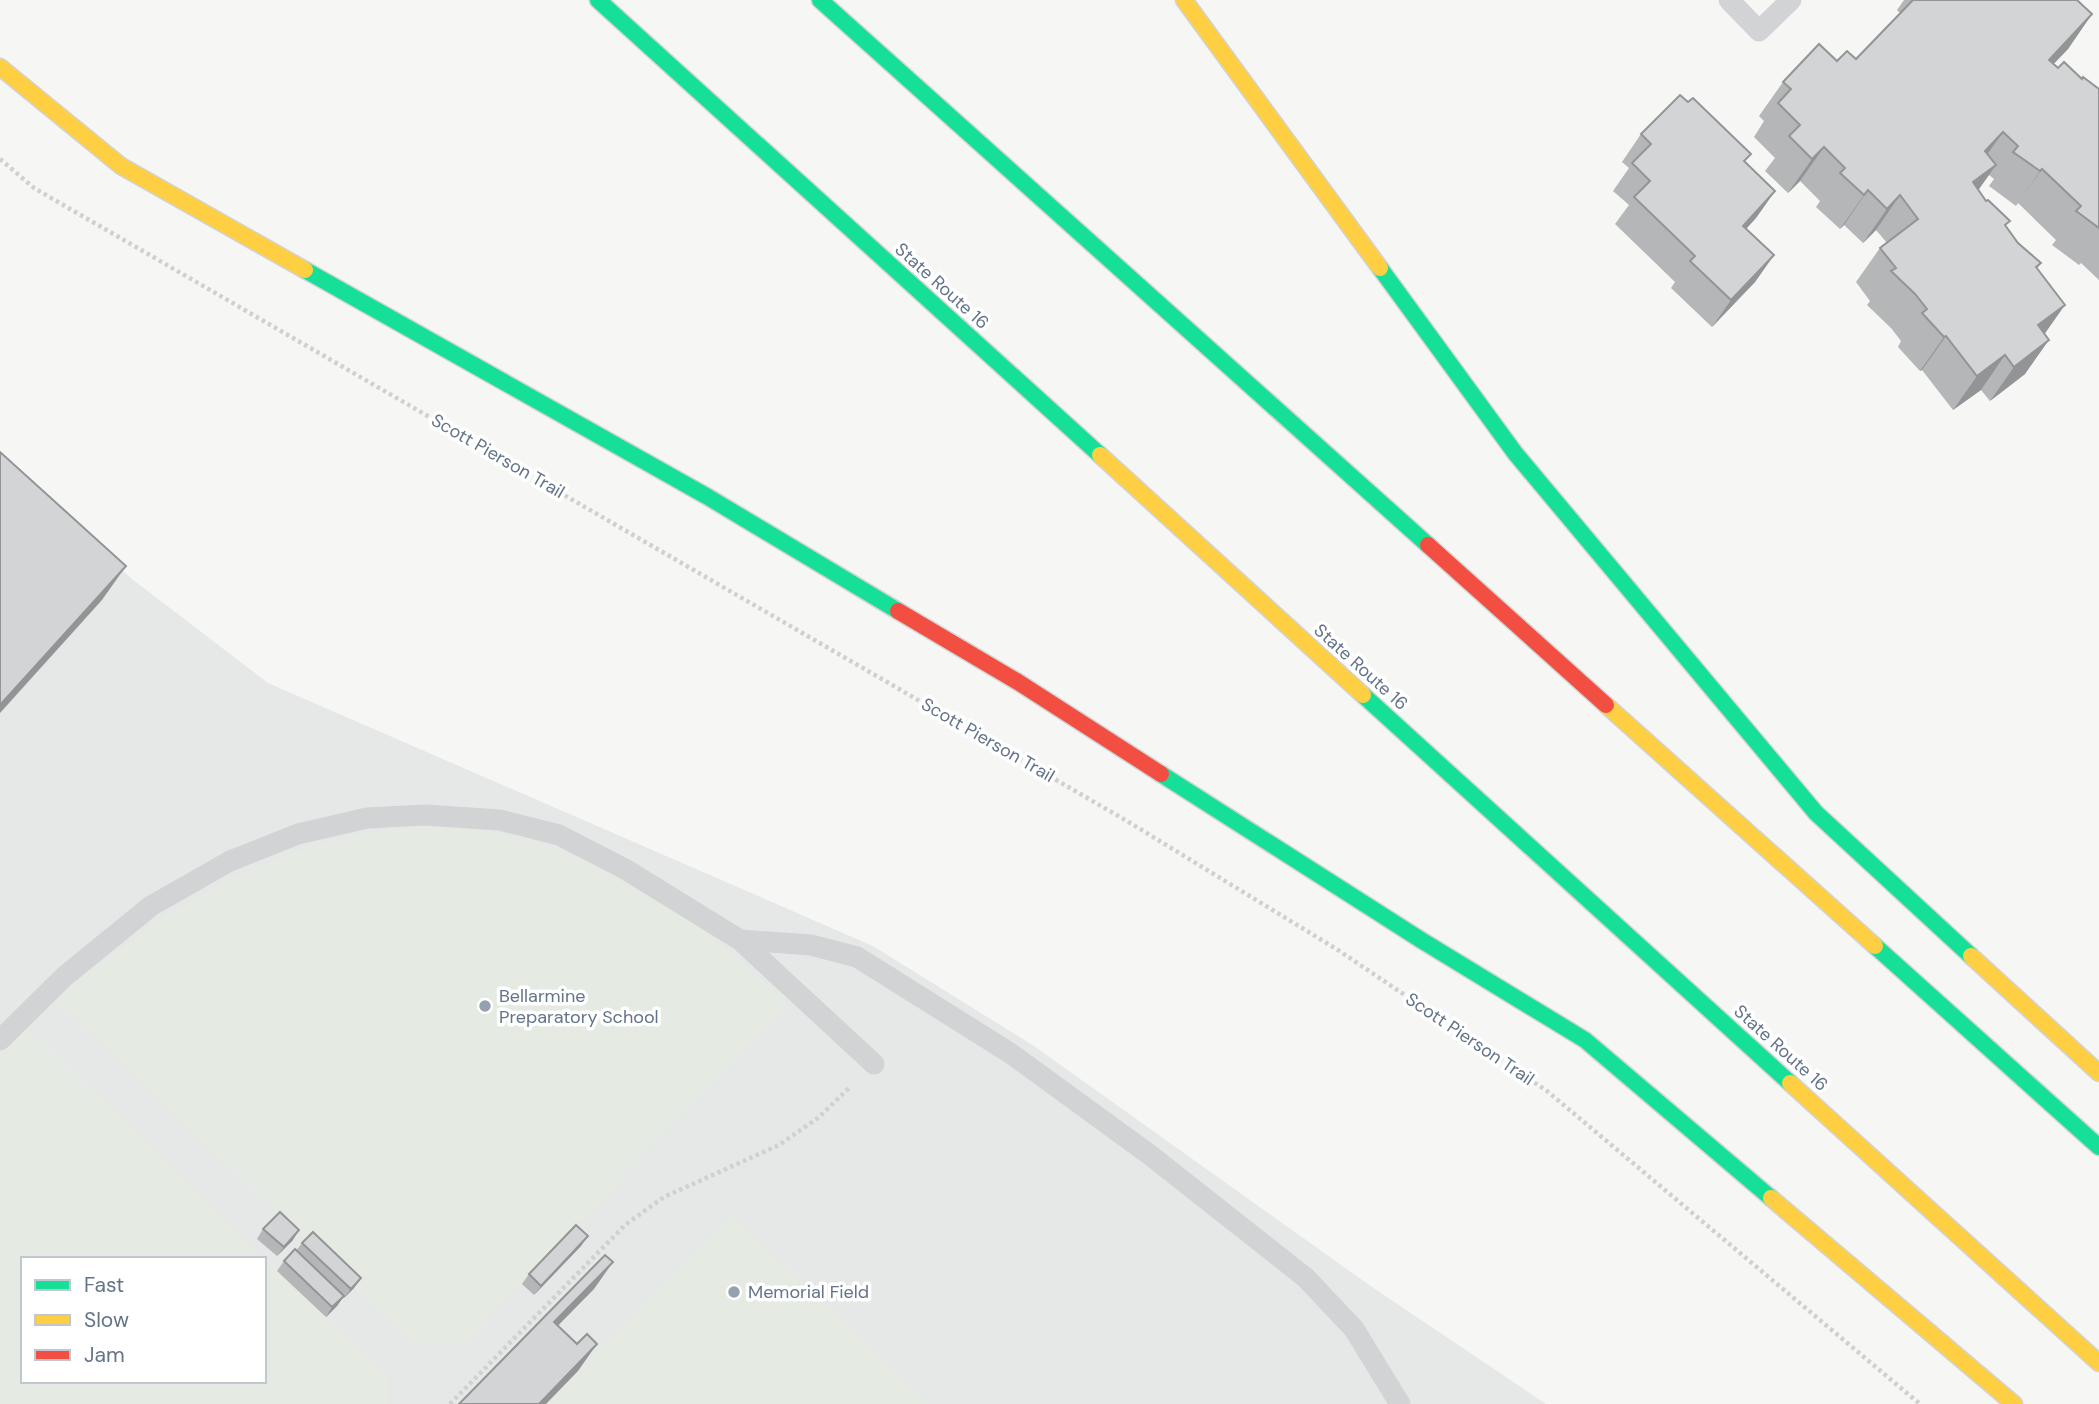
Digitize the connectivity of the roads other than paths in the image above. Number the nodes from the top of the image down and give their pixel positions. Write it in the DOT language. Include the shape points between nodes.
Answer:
graph roads {
  1 [pos="598,0"];
  2 [pos="820,0"];
  3 [pos="1184,0"];
  4 [pos="1729,0"];
  5 [pos="1791,0"];
  6 [pos="0,67"];
  7 [pos="740,940"];
  8 [pos="0,1040"];
  9 [pos="874,1063"];
  10 [pos="2099,1073"];
  11 [pos="2099,1147"];
  12 [pos="2099,1363"];
  13 [pos="1400,1404"];
  14 [pos="2014,1404"];
  1 -- 12 [label="highway, State Route 16"];
  2 -- 11 [label="highway"];
  3 -- 10 [label="highway" via="1515,453 1816,813"];
  4 -- 5 [label="lane" via="1759,31"];
  6 -- 14 [label="highway" via="121,166 708,497 1006,674 1585,1040"];
  7 -- 8 [label="lane" via="625,869 559,835 500,820 425,815 367,818 298,834 230,861 151,906 65,976"];
  7 -- 9 [label="lane"];
  7 -- 13 [label="lane" via="811,944 857,957 1010,1053 1150,1155 1306,1278 1354,1329"];
}
